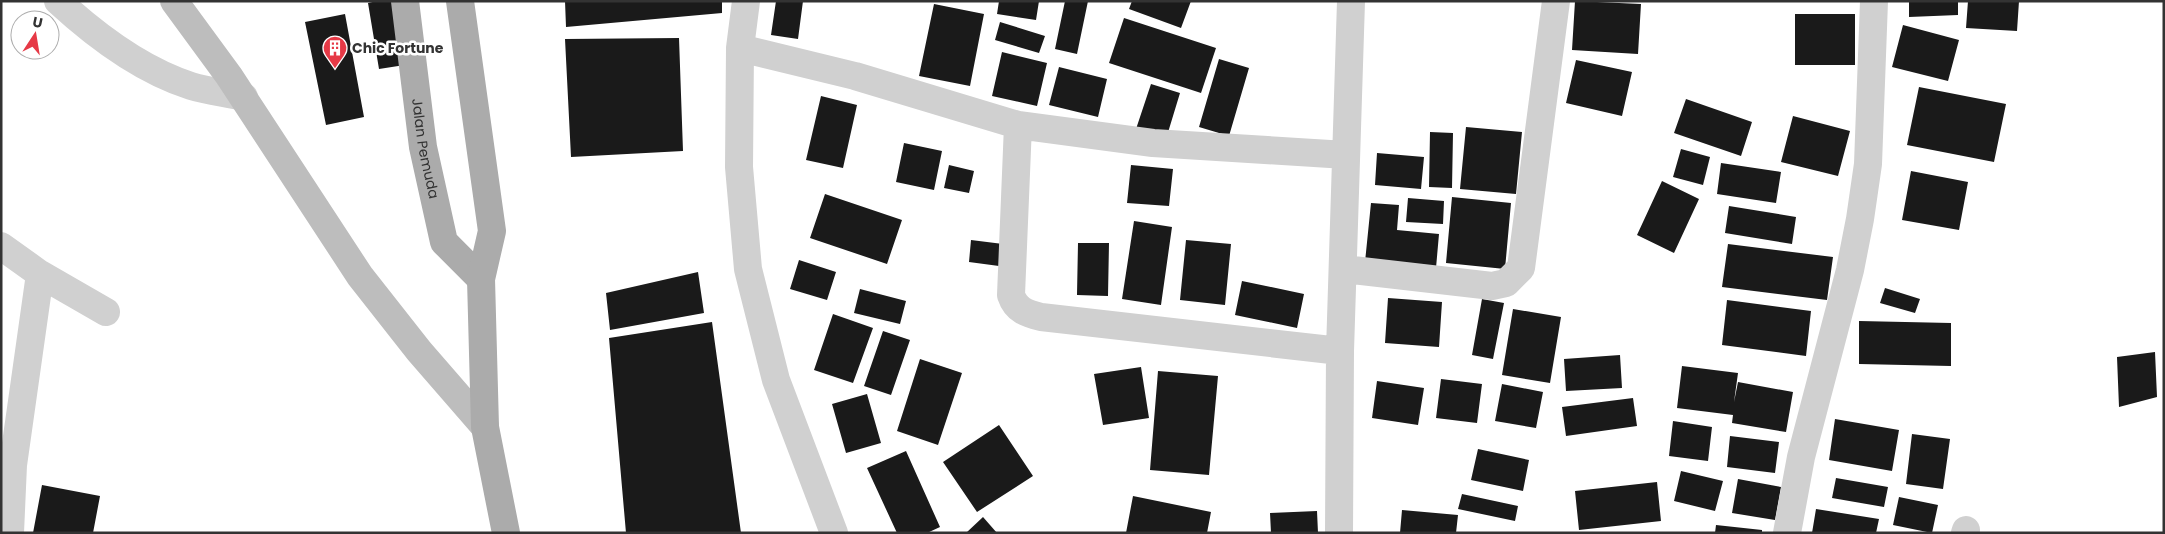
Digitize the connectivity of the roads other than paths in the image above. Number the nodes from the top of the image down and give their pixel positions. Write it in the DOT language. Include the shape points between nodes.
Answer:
graph roads {
  1 [pos="58,1"];
  2 [pos="174,1"];
  3 [pos="405,1"];
  4 [pos="460,1"];
  5 [pos="746,1"];
  6 [pos="1351,1"];
  7 [pos="1556,1"];
  8 [pos="1874,1"];
  9 [pos="740,48"];
  10 [pos="244,97"];
  11 [pos="1018,125"];
  12 [pos="1346,155"];
  13 [pos="1,246"];
  14 [pos="1344,269"];
  15 [pos="40,274"];
  16 [pos="480,279"];
  17 [pos="106,312"];
  18 [pos="1340,351"];
  19 [pos="485,427"];
  20 [pos="10,533"];
  21 [pos="506,533"];
  22 [pos="834,533"];
  23 [pos="1339,533"];
  24 [pos="1787,533"];
  1 -- 10 [label="street" via="88,30 154,70 190,86"];
  2 -- 10 [label="main road"];
  3 -- 16 [label="main road, Jalan Pemuda" via="423,147 444,242"];
  4 -- 16 [label="main road" via="492,231"];
  5 -- 9 [label="street"];
  6 -- 12 [label="street"];
  7 -- 14 [label="street" via="1521,268 1506,283 1492,286"];
  8 -- 24 [label="street" via="1868,164 1860,219 1850,270 1801,457"];
  9 -- 11 [label="street" via="855,76"];
  9 -- 22 [label="street" via="739,167 748,269 776,380"];
  10 -- 19 [label="main road" via="360,276 419,352"];
  11 -- 12 [label="street" via="1154,143"];
  11 -- 18 [label="street" via="1011,294 1014,305 1024,313"];
  12 -- 14 [label="street"];
  13 -- 15 [label="street"];
  14 -- 18 [label="street"];
  15 -- 17 [label="street"];
  15 -- 20 [label="street" via="13,465"];
  16 -- 19 [label="main road"];
  18 -- 23 [label="street"];
  19 -- 21 [label="main road"];
}
